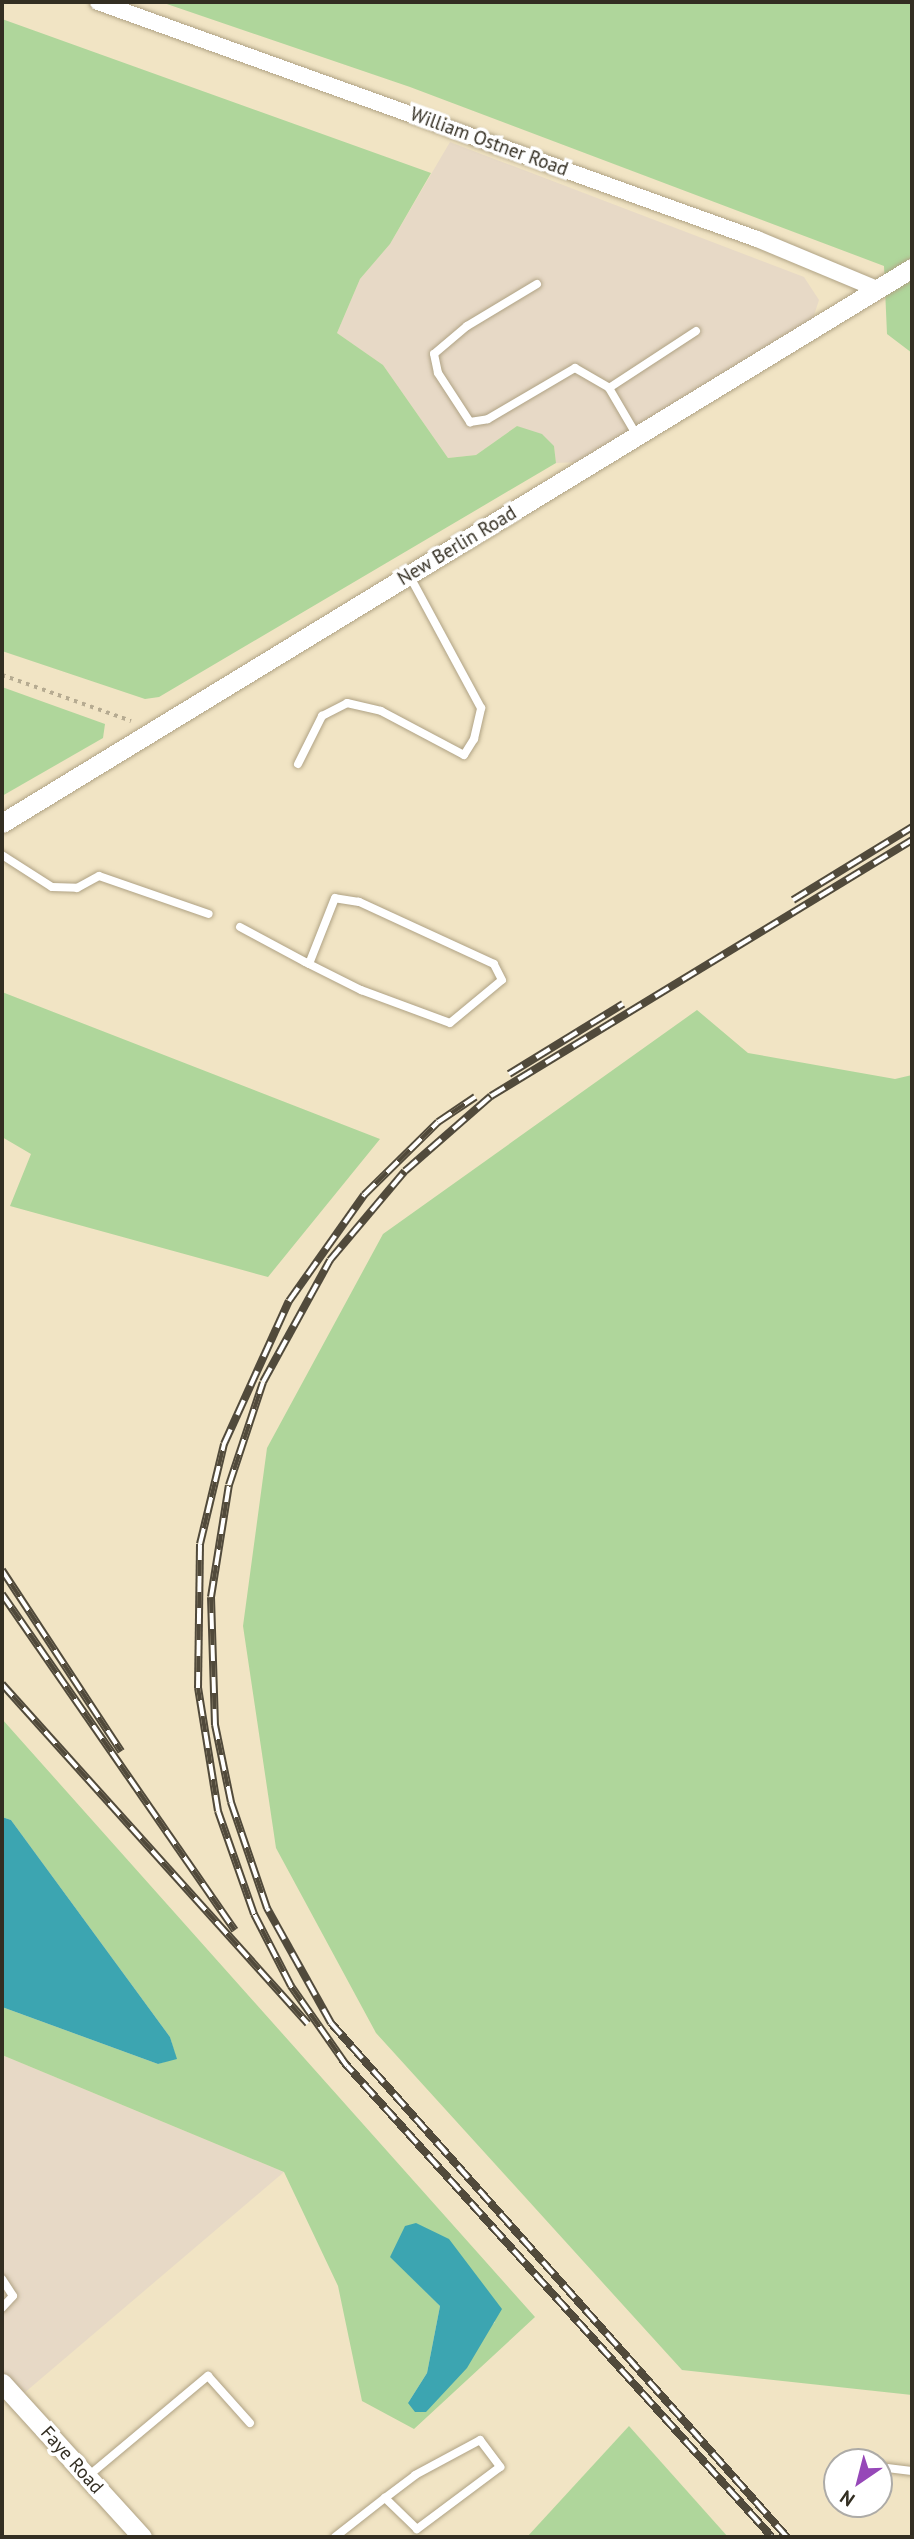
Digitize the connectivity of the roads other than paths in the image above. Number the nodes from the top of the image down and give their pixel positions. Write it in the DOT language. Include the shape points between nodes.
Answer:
graph roads {
  1 [pos="98,2"];
  2 [pos="912,268"];
  3 [pos="537,284"];
  4 [pos="877,289"];
  5 [pos="695,331"];
  6 [pos="609,388"];
  7 [pos="637,437"];
  8 [pos="409,575"];
  9 [pos="298,764"];
  10 [pos="2,823"];
  11 [pos="2,855"];
  12 [pos="209,914"];
  13 [pos="240,927"];
  14 [pos="309,964"];
  15 [pos="2,2279"];
  16 [pos="2,2308"];
  17 [pos="2,2383"];
  18 [pos="250,2423"];
  19 [pos="893,2469"];
  20 [pos="912,2471"];
  21 [pos="87,2477"];
  22 [pos="385,2498"];
  23 [pos="142,2537"];
  24 [pos="335,2537"];
  1 -- 4 [label="street, William Ostner Road" via="757,239"];
  2 -- 4 [label="street, New Berlin Road"];
  3 -- 6 [label="lane" via="467,326 434,354 438,373 470,422 488,419 575,368"];
  4 -- 7 [label="street, New Berlin Road"];
  5 -- 6 [label="lane"];
  6 -- 7 [label="lane"];
  7 -- 8 [label="street, New Berlin Road"];
  8 -- 9 [label="lane" via="481,708 474,739 464,755 380,711 347,703 322,716"];
  8 -- 10 [label="street, New Berlin Road"];
  11 -- 12 [label="lane" via="52,887 77,888 99,876"];
  13 -- 14 [label="lane"];
  14 -- 14 [label="lane" via="450,1023 502,980 494,964 359,902 335,898"];
  15 -- 16 [label="lane" via="13,2296"];
  17 -- 21 [label="street, Faye Road"];
  18 -- 21 [label="lane" via="208,2376"];
  19 -- 20 [label="lane"];
  21 -- 23 [label="street, Faye Road"];
  22 -- 22 [label="lane" via="480,2441 500,2467 417,2529"];
  22 -- 24 [label="lane"];
}
